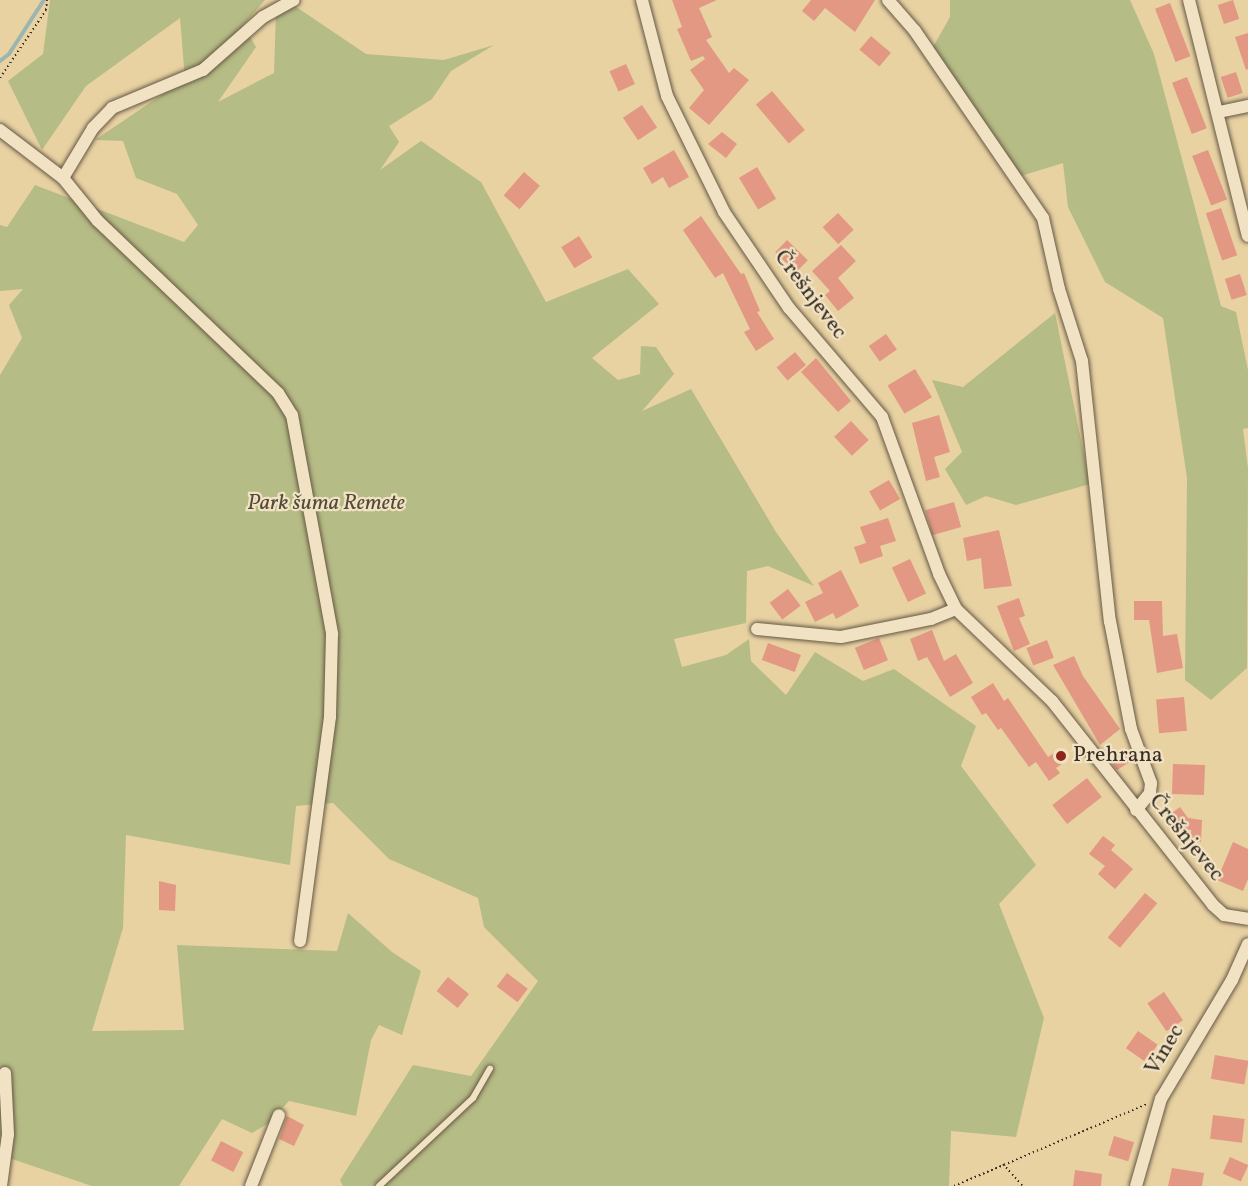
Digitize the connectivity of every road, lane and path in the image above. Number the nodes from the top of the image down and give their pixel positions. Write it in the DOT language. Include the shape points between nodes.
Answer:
graph roads {
  1 [pos="47,0"];
  2 [pos="294,0"];
  3 [pos="642,0"];
  4 [pos="888,0"];
  5 [pos="1190,0"];
  6 [pos="0,78"];
  7 [pos="1248,106"];
  8 [pos="1219,112"];
  9 [pos="0,130"];
  10 [pos="63,178"];
  11 [pos="1248,236"];
  12 [pos="956,609"];
  13 [pos="757,629"];
  14 [pos="1136,810"];
  15 [pos="1248,919"];
  16 [pos="300,941"];
  17 [pos="1248,944"];
  18 [pos="490,1069"];
  19 [pos="5,1073"];
  20 [pos="1161,1099"];
  21 [pos="279,1115"];
  22 [pos="1003,1164"];
  23 [pos="1,1186"];
  24 [pos="251,1186"];
  25 [pos="379,1186"];
  26 [pos="954,1186"];
  27 [pos="1023,1186"];
  28 [pos="1136,1186"];
  1 -- 6 [label="path" via="46,10"];
  2 -- 10 [label="street" via="263,16 203,70 112,108 93,128"];
  3 -- 12 [label="street, Črešnjevec" via="667,96 724,212 789,308 882,417 939,574"];
  4 -- 14 [label="street" via="915,31 1043,218 1059,290 1082,361 1110,621 1131,729 1151,783 1149,793"];
  5 -- 8 [label="street"];
  7 -- 8 [label="street"];
  8 -- 11 [label="street"];
  9 -- 10 [label="street"];
  10 -- 16 [label="street" via="98,221 279,393 292,415 332,634 330,717"];
  12 -- 13 [label="street" via="931,619 851,636 821,638"];
  12 -- 14 [label="street, Črešnjevec" via="1052,701"];
  14 -- 15 [label="street, Črešnjevec" via="1213,905 1224,915"];
  17 -- 20 [label="street, Vinec" via="1232,980"];
  18 -- 25 [label="lane" via="473,1098"];
  19 -- 23 [label="street" via="8,1134"];
  20 -- 22 [label="path"];
  20 -- 28 [label="street, Vinec"];
  21 -- 24 [label="street"];
  22 -- 26 [label="path"];
  22 -- 27 [label="path"];
}
